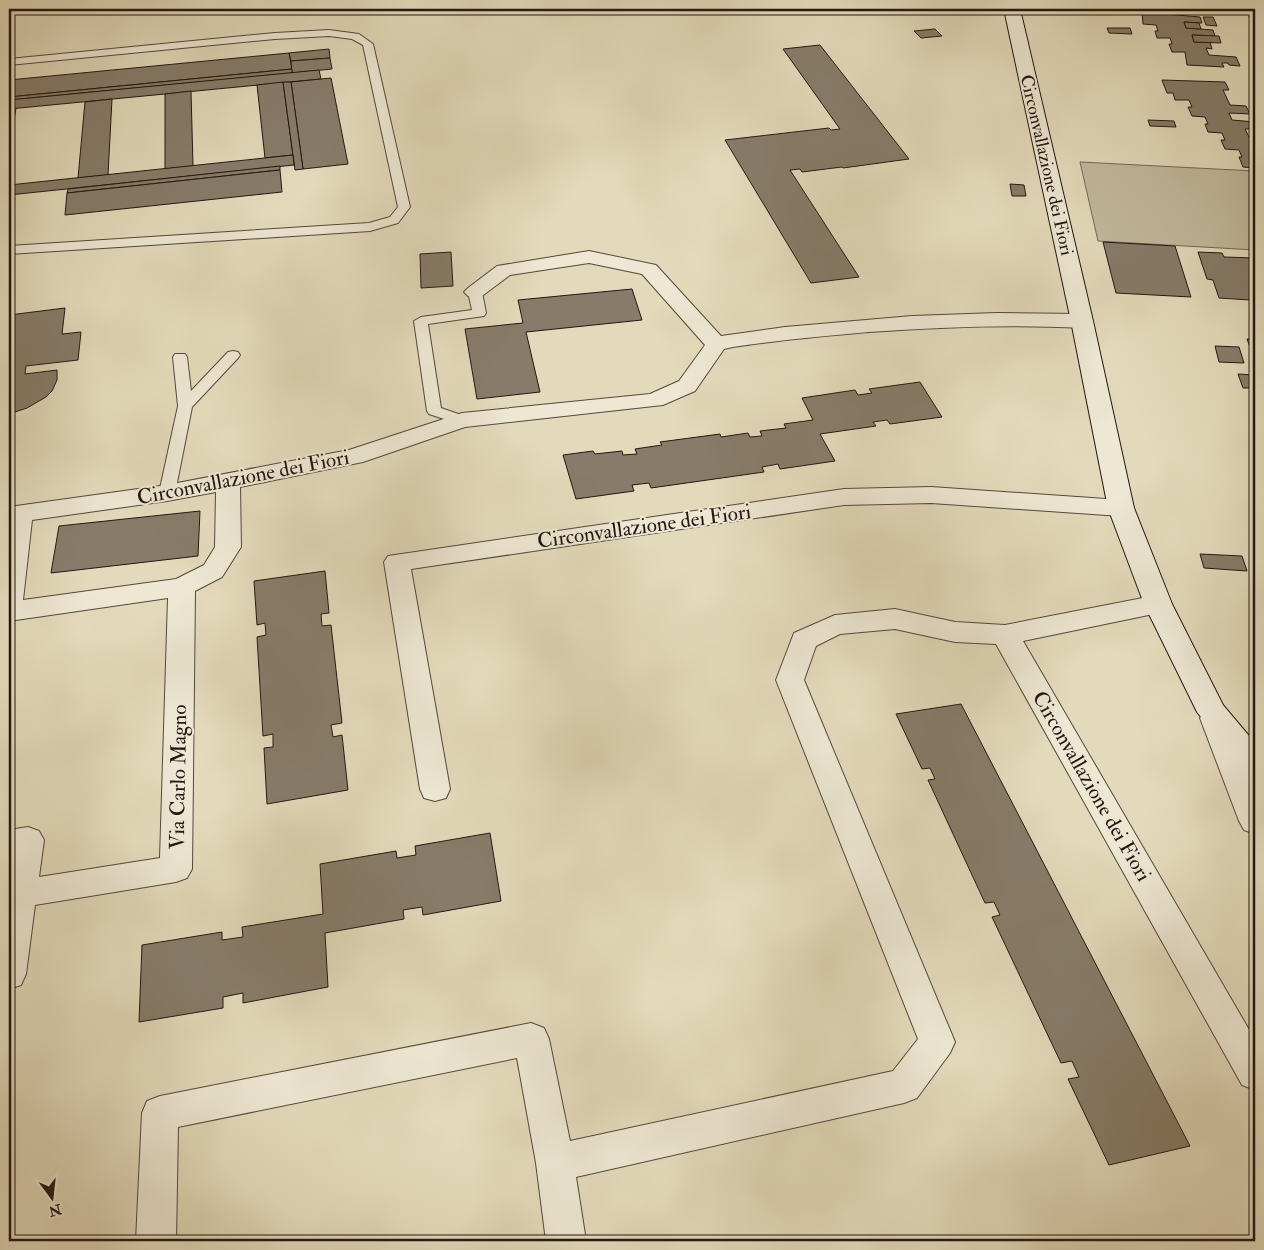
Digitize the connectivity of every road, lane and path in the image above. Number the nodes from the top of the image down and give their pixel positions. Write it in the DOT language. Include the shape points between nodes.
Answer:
graph roads {
  1 [pos="1012,9"];
  2 [pos="1246,9"];
  3 [pos="1255,28"];
  4 [pos="9,62"];
  5 [pos="9,250"];
  6 [pos="475,292"];
  7 [pos="1082,321"];
  8 [pos="716,344"];
  9 [pos="234,355"];
  10 [pos="180,357"];
  11 [pos="185,406"];
  12 [pos="462,420"];
  13 [pos="228,483"];
  14 [pos="168,493"];
  15 [pos="1121,508"];
  16 [pos="14,514"];
  17 [pos="182,587"];
  18 [pos="1158,604"];
  19 [pos="9,608"];
  20 [pos="9,612"];
  21 [pos="1005,635"];
  22 [pos="1212,712"];
  23 [pos="1255,764"];
  24 [pos="435,789"];
  25 [pos="1255,821"];
  26 [pos="9,843"];
  27 [pos="20,894"];
  28 [pos="9,974"];
  29 [pos="1255,1073"];
  30 [pos="555,1163"];
  31 [pos="156,1241"];
  32 [pos="566,1241"];
  1 -- 7 [label="street, Circonvallazione dei Fiori"];
  2 -- 3 [label="path"];
  4 -- 5 [label="lane" via="275,36 329,33 355,36 368,44 404,207 394,220 370,227"];
  6 -- 8 [label="street" via="504,270 590,257 649,269"];
  6 -- 12 [label="lane" via="479,313 420,321 434,411"];
  7 -- 8 [label="street" via="926,321 756,336"];
  7 -- 15 [label="street, Circonvallazione dei Fiori"];
  8 -- 12 [label="street, Circonvallazione dei Fiori" via="687,386 655,400"];
  9 -- 11 [label="lane"];
  10 -- 11 [label="lane"];
  11 -- 14 [label="lane"];
  12 -- 13 [label="street, Circonvallazione dei Fiori" via="354,457"];
  13 -- 14 [label="street, Circonvallazione dei Fiori"];
  13 -- 17 [label="street" via="228,548 212,570"];
  14 -- 16 [label="street, Circonvallazione dei Fiori"];
  15 -- 18 [label="street, Circonvallazione dei Fiori"];
  15 -- 24 [label="street, Circonvallazione dei Fiori" via="930,496 844,497 397,562"];
  16 -- 19 [label="street"];
  17 -- 20 [label="street"];
  17 -- 27 [label="street, Via Carlo Magno" via="176,869"];
  18 -- 21 [label="street"];
  18 -- 22 [label="street, Circonvallazione dei Fiori"];
  21 -- 29 [label="street, Circonvallazione dei Fiori"];
  21 -- 30 [label="street" via="955,632 895,619 835,625 804,640 790,680 937,1042 904,1086"];
  22 -- 23 [label="street, Circonvallazione dei Fiori"];
  22 -- 25 [label="street"];
  26 -- 27 [label="street" via="28,840"];
  27 -- 28 [label="street"];
  30 -- 31 [label="street" via="531,1039 160,1112"];
  30 -- 32 [label="street"];
}
